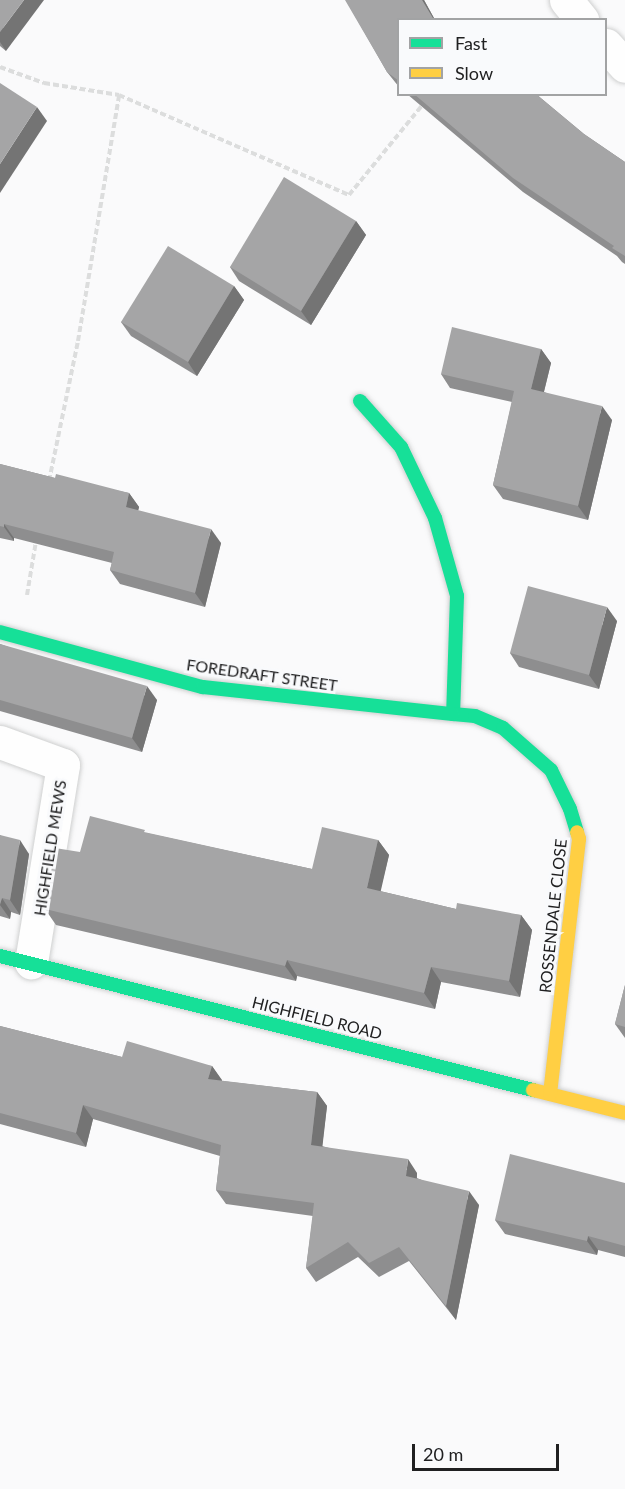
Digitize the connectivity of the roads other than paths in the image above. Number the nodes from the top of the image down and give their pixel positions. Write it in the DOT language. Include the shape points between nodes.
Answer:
graph roads {
  1 [pos="566,0"];
  2 [pos="580,18"];
  3 [pos="607,46"];
  4 [pos="625,66"];
  5 [pos="360,401"];
  6 [pos="0,632"];
  7 [pos="453,714"];
  8 [pos="0,742"];
  9 [pos="0,956"];
  10 [pos="31,962"];
  11 [pos="550,1094"];
  12 [pos="625,1113"];
  1 -- 2 [label="street"];
  3 -- 4 [label="street"];
  5 -- 7 [label="street" via="401,447 435,518 457,596"];
  6 -- 7 [label="street, FOREDRAFT STREET" via="203,687"];
  7 -- 11 [label="street, ROSSENDALE CLOSE" via="475,716 503,728 551,770 579,839"];
  8 -- 10 [label="street, HIGHFIELD MEWS" via="63,765"];
  9 -- 10 [label="street, HIGHFIELD ROAD"];
  10 -- 11 [label="street, HIGHFIELD ROAD"];
  11 -- 12 [label="street, HIGHFIELD ROAD"];
}
